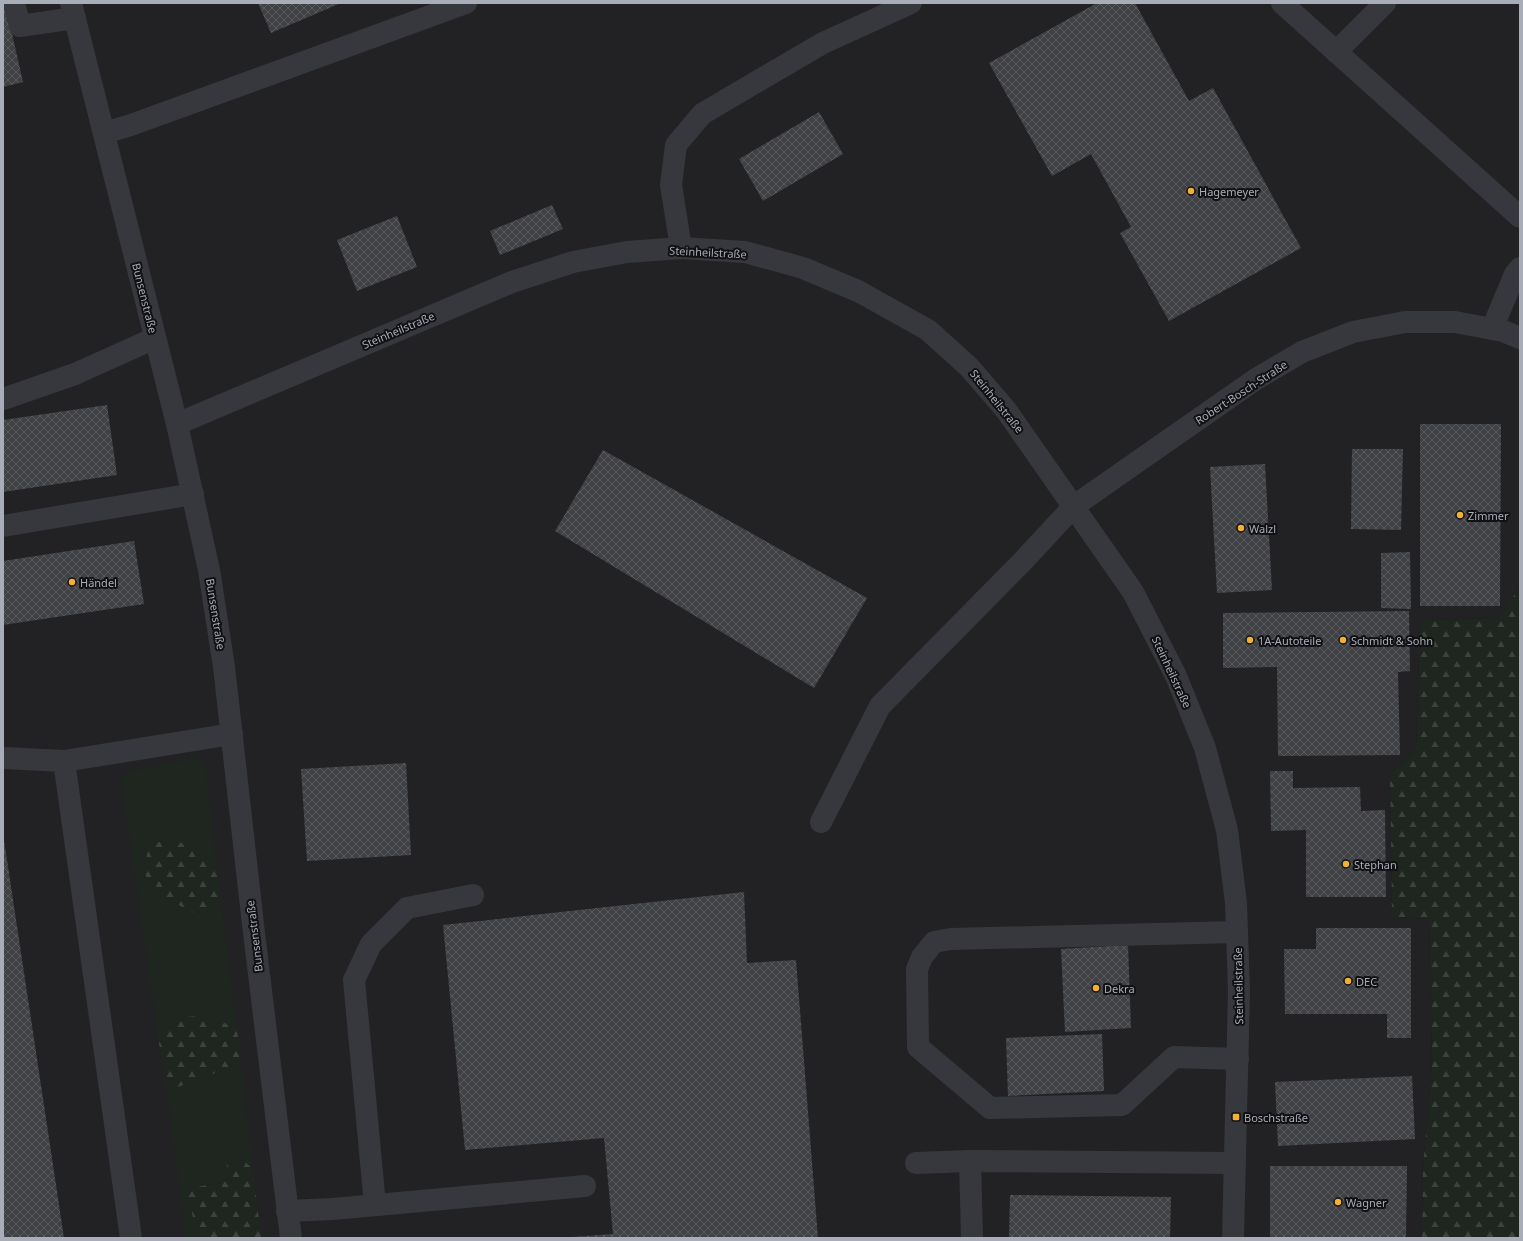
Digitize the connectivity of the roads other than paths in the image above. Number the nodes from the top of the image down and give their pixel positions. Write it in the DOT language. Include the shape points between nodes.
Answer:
graph roads {
  1 [pos="14,3"];
  2 [pos="466,3"];
  3 [pos="911,3"];
  4 [pos="1282,3"];
  5 [pos="1385,3"];
  6 [pos="73,11"];
  7 [pos="1336,52"];
  8 [pos="104,133"];
  9 [pos="1520,217"];
  10 [pos="681,248"];
  11 [pos="1520,268"];
  12 [pos="1492,329"];
  13 [pos="155,338"];
  14 [pos="1520,338"];
  15 [pos="3,400"];
  16 [pos="177,424"];
  17 [pos="193,494"];
  18 [pos="1074,506"];
  19 [pos="3,526"];
  20 [pos="232,734"];
  21 [pos="3,758"];
  22 [pos="64,760"];
  23 [pos="821,822"];
  24 [pos="473,895"];
  25 [pos="1237,932"];
  26 [pos="1238,1059"];
  27 [pos="970,1161"];
  28 [pos="916,1163"];
  29 [pos="1234,1163"];
  30 [pos="585,1186"];
  31 [pos="375,1205"];
  32 [pos="288,1211"];
  33 [pos="131,1238"];
  34 [pos="291,1238"];
  35 [pos="972,1238"];
  36 [pos="1233,1238"];
  1 -- 6 [label="street" via="20,26"];
  2 -- 8 [label="street"];
  3 -- 10 [label="street" via="823,43 702,114 676,145 671,185"];
  4 -- 7 [label="street"];
  5 -- 7 [label="street"];
  6 -- 8 [label="street, Bunsenstraße"];
  7 -- 9 [label="street"];
  8 -- 13 [label="street, Bunsenstraße"];
  10 -- 16 [label="street, Steinheilstraße" via="627,252 573,262 512,282"];
  10 -- 18 [label="street, Steinheilstraße" via="745,252 803,268 858,291 928,330 969,367 1006,410"];
  11 -- 12 [label="street" via="1515,274"];
  12 -- 14 [label="street, Robert-Bosch-Straße"];
  12 -- 18 [label="street, Robert-Bosch-Straße" via="1455,322 1405,322 1353,332 1302,352 1256,379"];
  13 -- 15 [label="street" via="75,374"];
  13 -- 16 [label="street, Bunsenstraße"];
  16 -- 17 [label="street, Bunsenstraße"];
  17 -- 19 [label="street"];
  17 -- 20 [label="street, Bunsenstraße" via="210,570"];
  18 -- 23 [label="street, Robert-Bosch-Straße" via="880,706"];
  18 -- 25 [label="street, Steinheilstraße" via="1133,592 1176,676 1205,748 1227,830"];
  20 -- 22 [label="street"];
  20 -- 32 [label="street, Bunsenstraße"];
  21 -- 22 [label="street"];
  22 -- 33 [label="street"];
  24 -- 31 [label="street" via="407,908 371,944 354,980"];
  25 -- 26 [label="street, Steinheilstraße"];
  25 -- 26 [label="street" via="951,939 934,942 922,957 917,970 918,1047 990,1108 1122,1105 1174,1057"];
  26 -- 29 [label="street, Steinheilstraße"];
  27 -- 28 [label="street"];
  27 -- 29 [label="street"];
  27 -- 35 [label="street"];
  29 -- 36 [label="street, Steinheilstraße"];
  30 -- 31 [label="street"];
  31 -- 32 [label="street"];
  32 -- 34 [label="street, Bunsenstraße"];
}
